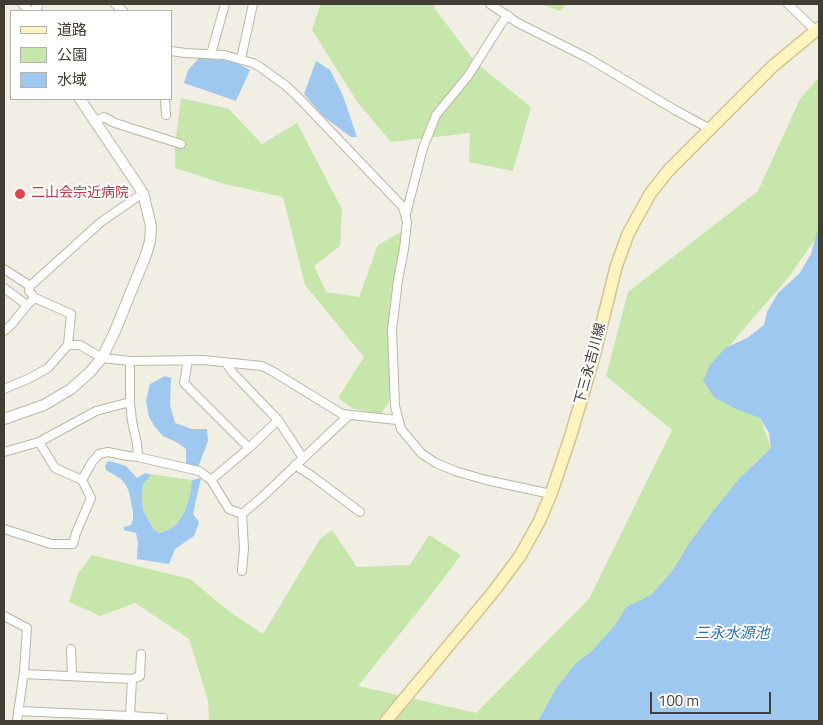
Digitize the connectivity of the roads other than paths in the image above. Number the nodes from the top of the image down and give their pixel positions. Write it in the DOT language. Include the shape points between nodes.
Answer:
graph roads {
  1 [pos="225,4"];
  2 [pos="253,4"];
  3 [pos="490,4"];
  4 [pos="788,4"];
  5 [pos="508,16"];
  6 [pos="818,29"];
  7 [pos="172,51"];
  8 [pos="211,54"];
  9 [pos="241,60"];
  10 [pos="84,100"];
  11 [pos="165,100"];
  12 [pos="166,115"];
  13 [pos="95,121"];
  14 [pos="710,129"];
  15 [pos="181,144"];
  16 [pos="143,193"];
  17 [pos="406,214"];
  18 [pos="4,269"];
  19 [pos="30,286"];
  20 [pos="4,288"];
  21 [pos="35,298"];
  22 [pos="27,305"];
  23 [pos="4,331"];
  24 [pos="68,345"];
  25 [pos="102,358"];
  26 [pos="188,360"];
  27 [pos="130,361"];
  28 [pos="226,363"];
  29 [pos="4,388"];
  30 [pos="130,402"];
  31 [pos="349,415"];
  32 [pos="4,419"];
  33 [pos="278,420"];
  34 [pos="398,420"];
  35 [pos="39,442"];
  36 [pos="249,448"];
  37 [pos="4,452"];
  38 [pos="138,457"];
  39 [pos="303,458"];
  40 [pos="295,465"];
  41 [pos="82,480"];
  42 [pos="211,480"];
  43 [pos="551,494"];
  44 [pos="360,512"];
  45 [pos="242,514"];
  46 [pos="4,530"];
  47 [pos="242,571"];
  48 [pos="4,616"];
  49 [pos="72,649"];
  50 [pos="141,654"];
  51 [pos="24,674"];
  52 [pos="72,676"];
  53 [pos="132,679"];
  54 [pos="18,711"];
  55 [pos="130,716"];
  56 [pos="164,718"];
  57 [pos="17,721"];
  58 [pos="386,721"];
  1 -- 8 [label="street"];
  2 -- 9 [label="street"];
  3 -- 5 [label="street"];
  4 -- 6 [label="street"];
  5 -- 14 [label="street"];
  5 -- 17 [label="street" via="468,76 436,115 423,148"];
  6 -- 14 [label="main road, 下三永吉川線" via="773,66"];
  7 -- 8 [label="street"];
  8 -- 9 [label="street"];
  9 -- 17 [label="street" via="254,63 285,84 403,207"];
  10 -- 13 [label="street"];
  11 -- 12 [label="street"];
  13 -- 15 [label="street" via="104,117"];
  13 -- 16 [label="street"];
  14 -- 43 [label="main road, 下三永吉川線" via="650,194 628,234"];
  16 -- 19 [label="street" via="101,222"];
  16 -- 25 [label="street" via="151,226 150,241"];
  17 -- 34 [label="street" via="392,330"];
  18 -- 19 [label="street"];
  19 -- 21 [label="street" via="29,291"];
  20 -- 22 [label="street"];
  21 -- 22 [label="street"];
  21 -- 24 [label="street" via="71,314"];
  22 -- 23 [label="street"];
  24 -- 25 [label="street" via="80,345"];
  24 -- 29 [label="street" via="48,368"];
  25 -- 27 [label="street"];
  25 -- 32 [label="street" via="71,389 44,406"];
  26 -- 27 [label="street"];
  26 -- 28 [label="street"];
  26 -- 36 [label="street" via="184,383"];
  27 -- 30 [label="street"];
  28 -- 31 [label="street" via="262,366 342,414"];
  28 -- 33 [label="street"];
  30 -- 35 [label="street" via="96,411"];
  30 -- 38 [label="street"];
  31 -- 34 [label="street"];
  31 -- 39 [label="street"];
  33 -- 36 [label="street"];
  33 -- 39 [label="street"];
  34 -- 43 [label="street" via="401,429 422,454 436,463 486,480"];
  35 -- 37 [label="street"];
  35 -- 41 [label="street" via="55,468"];
  36 -- 42 [label="street"];
  38 -- 41 [label="street" via="108,452 99,454"];
  38 -- 42 [label="street" via="199,470"];
  39 -- 40 [label="street"];
  40 -- 44 [label="street"];
  40 -- 45 [label="street"];
  41 -- 46 [label="street" via="91,498 73,544 51,544"];
  42 -- 45 [label="street" via="229,509"];
  43 -- 58 [label="main road, 下三永吉川線" via="520,556"];
  45 -- 47 [label="street"];
  48 -- 51 [label="street" via="27,628"];
  49 -- 52 [label="street"];
  50 -- 53 [label="street" via="140,676"];
  51 -- 52 [label="street"];
  51 -- 54 [label="street"];
  52 -- 53 [label="street"];
  53 -- 55 [label="street"];
  54 -- 55 [label="street"];
  54 -- 57 [label="street"];
  55 -- 56 [label="street"];
}
